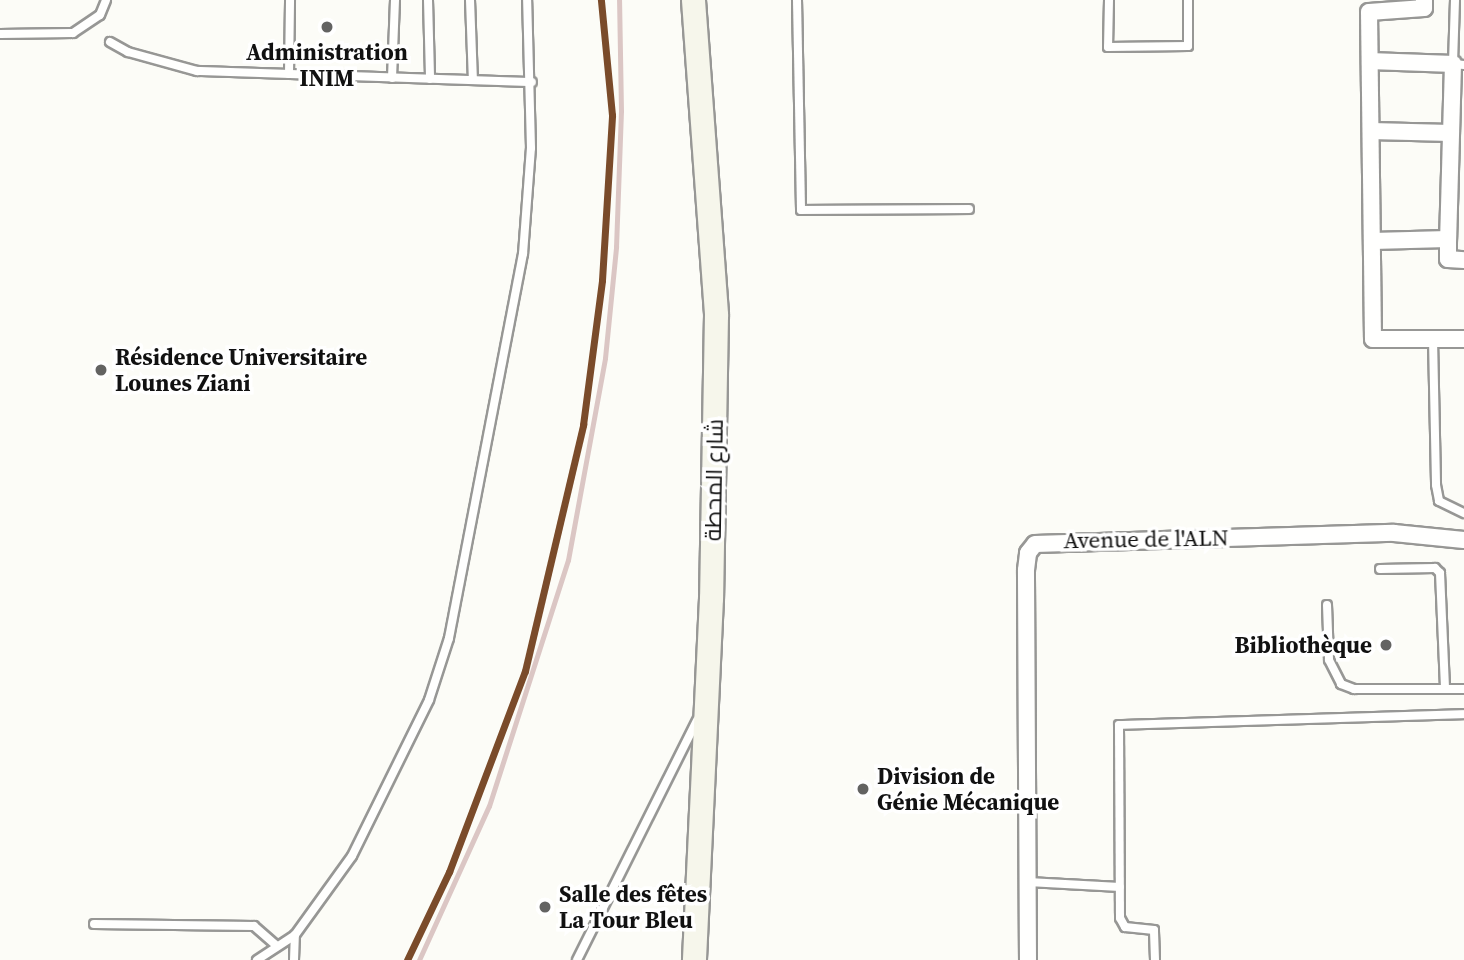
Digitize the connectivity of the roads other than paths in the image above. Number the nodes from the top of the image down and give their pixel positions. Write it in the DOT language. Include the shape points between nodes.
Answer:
graph roads {
  1 [pos="106,0"];
  2 [pos="290,0"];
  3 [pos="395,0"];
  4 [pos="428,0"];
  5 [pos="470,0"];
  6 [pos="527,0"];
  7 [pos="693,0"];
  8 [pos="797,0"];
  9 [pos="1108,0"];
  10 [pos="1188,0"];
  11 [pos="1424,0"];
  12 [pos="1455,0"];
  13 [pos="0,34"];
  14 [pos="110,41"];
  15 [pos="1370,61"];
  16 [pos="1459,64"];
  17 [pos="289,74"];
  18 [pos="393,78"];
  19 [pos="430,79"];
  20 [pos="473,80"];
  21 [pos="532,82"];
  22 [pos="1455,126"];
  23 [pos="1371,131"];
  24 [pos="969,209"];
  25 [pos="1448,239"];
  26 [pos="1372,241"];
  27 [pos="1464,260"];
  28 [pos="1433,339"];
  29 [pos="1464,339"];
  30 [pos="1464,513"];
  31 [pos="1464,540"];
  32 [pos="1380,569"];
  33 [pos="1327,605"];
  34 [pos="1464,688"];
  35 [pos="1445,689"];
  36 [pos="706,702"];
  37 [pos="1464,714"];
  38 [pos="1028,883"];
  39 [pos="1121,887"];
  40 [pos="94,924"];
  41 [pos="295,935"];
  42 [pos="277,946"];
  43 [pos="257,960"];
  44 [pos="294,960"];
  45 [pos="577,960"];
  46 [pos="694,960"];
  47 [pos="1028,960"];
  48 [pos="1155,960"];
  1 -- 13 [label="lane" via="100,15 73,33"];
  2 -- 17 [label="lane"];
  3 -- 18 [label="lane"];
  4 -- 19 [label="lane"];
  5 -- 20 [label="lane"];
  6 -- 21 [label="lane"];
  7 -- 36 [label="main road, شارع المحطة" via="716,315"];
  8 -- 24 [label="lane" via="801,210"];
  9 -- 10 [label="lane" via="1108,47 1122,47 1188,46"];
  11 -- 15 [label="street" via="1424,8 1369,12"];
  12 -- 16 [label="lane"];
  14 -- 17 [label="lane" via="128,52 197,71"];
  15 -- 16 [label="street"];
  15 -- 23 [label="street"];
  16 -- 22 [label="street"];
  17 -- 18 [label="lane"];
  18 -- 19 [label="lane"];
  19 -- 20 [label="lane"];
  20 -- 21 [label="lane"];
  21 -- 41 [label="lane" via="523,254 449,638 429,700 397,772 352,856"];
  22 -- 23 [label="street"];
  22 -- 25 [label="street"];
  23 -- 26 [label="street"];
  25 -- 26 [label="street"];
  25 -- 27 [label="street" via="1448,260"];
  26 -- 28 [label="street" via="1374,339"];
  28 -- 29 [label="street"];
  28 -- 30 [label="lane" via="1436,485 1439,501"];
  31 -- 38 [label="street, Avenue de l'ALN" via="1394,533 1035,544 1028,553 1026,570"];
  32 -- 35 [label="lane" via="1435,568 1440,573"];
  33 -- 35 [label="lane" via="1329,660 1340,684 1354,689"];
  34 -- 35 [label="lane"];
  36 -- 45 [label="lane"];
  36 -- 46 [label="main road, شارع المحطة"];
  37 -- 39 [label="lane" via="1119,725"];
  38 -- 39 [label="lane"];
  38 -- 47 [label="street, Avenue de l'ALN"];
  39 -- 48 [label="lane" via="1125,927 1154,930"];
  40 -- 42 [label="lane" via="254,926"];
  41 -- 42 [label="lane"];
  41 -- 44 [label="lane"];
  42 -- 43 [label="lane"];
}
